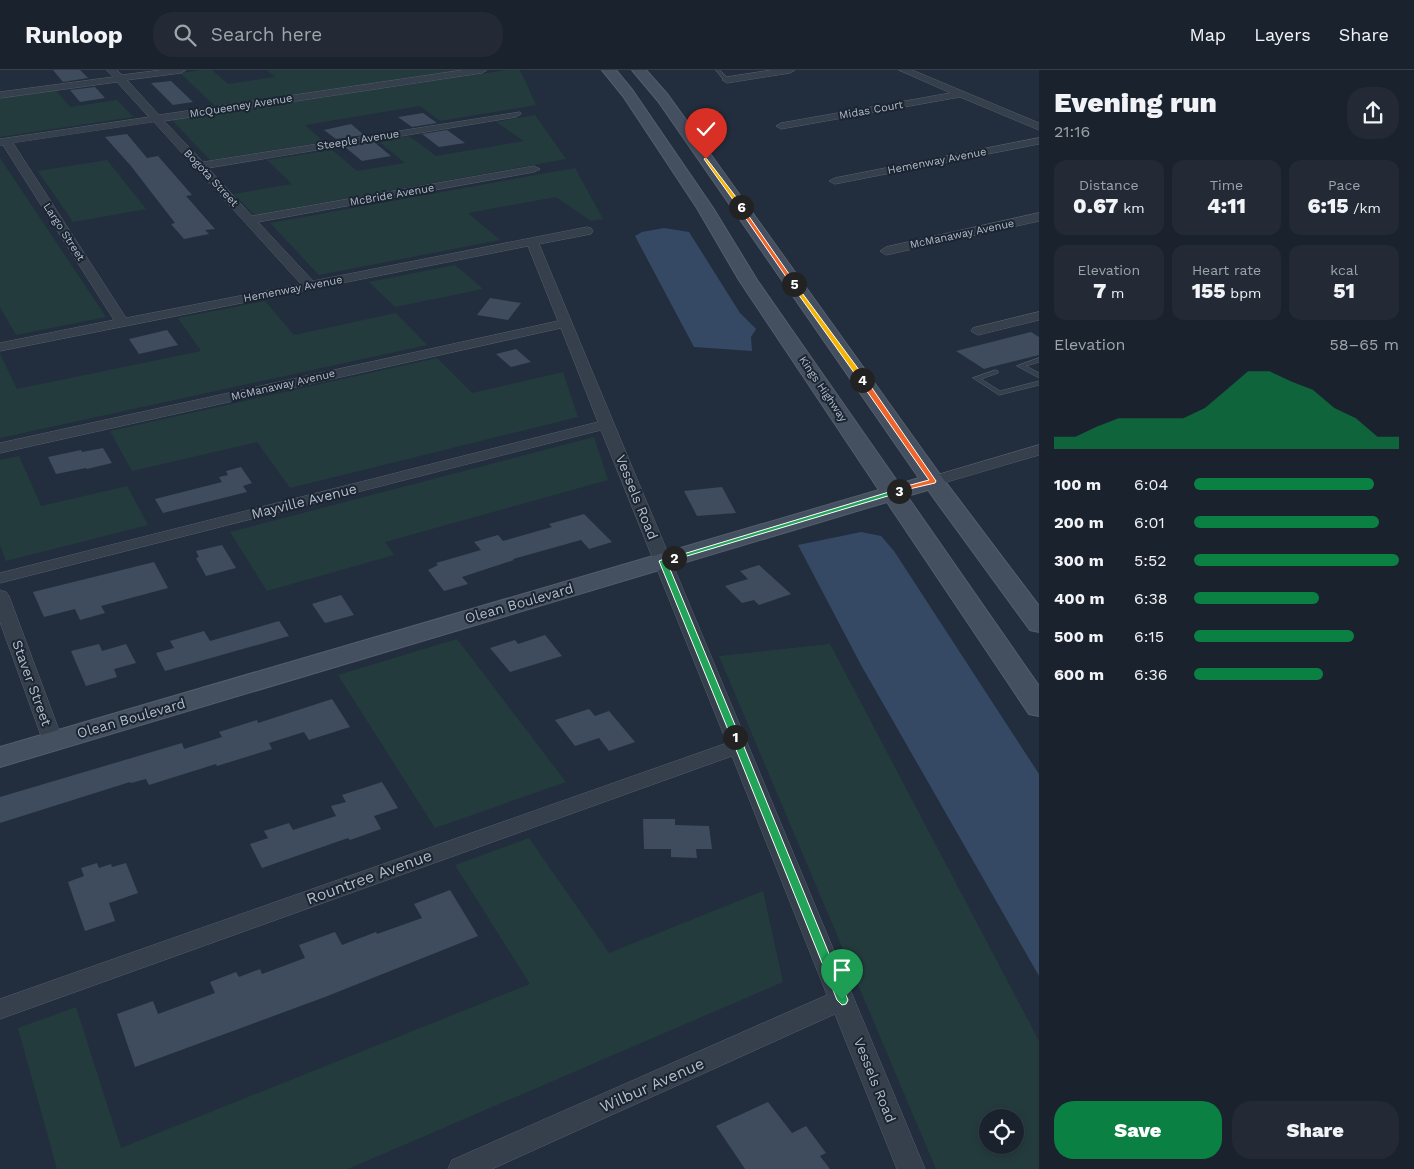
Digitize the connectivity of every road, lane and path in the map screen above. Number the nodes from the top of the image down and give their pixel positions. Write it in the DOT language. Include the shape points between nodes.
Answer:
graph roads {
  1 [pos="181,70"];
  2 [pos="482,70"];
  3 [pos="609,70"];
  4 [pos="639,70"];
  5 [pos="718,70"];
  6 [pos="790,70"];
  7 [pos="904,70"];
  8 [pos="116,74"];
  9 [pos="727,80"];
  10 [pos="961,94"];
  11 [pos="0,95"];
  12 [pos="516,114"];
  13 [pos="157,119"];
  14 [pos="781,126"];
  15 [pos="1039,127"];
  16 [pos="1039,141"];
  17 [pos="3,142"];
  18 [pos="200,166"];
  19 [pos="534,170"];
  20 [pos="835,181"];
  21 [pos="1039,217"];
  22 [pos="250,220"];
  23 [pos="586,231"];
  24 [pos="532,241"];
  25 [pos="886,251"];
  26 [pos="310,285"];
  27 [pos="1039,316"];
  28 [pos="122,322"];
  29 [pos="566,323"];
  30 [pos="978,331"];
  31 [pos="0,347"];
  32 [pos="1039,360"];
  33 [pos="1020,366"];
  34 [pos="1011,368"];
  35 [pos="996,372"];
  36 [pos="1039,376"];
  37 [pos="1039,383"];
  38 [pos="607,424"];
  39 [pos="0,448"];
  40 [pos="1039,450"];
  41 [pos="933,481"];
  42 [pos="892,493"];
  43 [pos="663,561"];
  44 [pos="0,578"];
  45 [pos="0,596"];
  46 [pos="1039,624"];
  47 [pos="1039,707"];
  48 [pos="53,741"];
  49 [pos="739,746"];
  50 [pos="0,757"];
  51 [pos="842,1000"];
  52 [pos="0,1009"];
  53 [pos="462,1169"];
  54 [pos="912,1169"];
  1 -- 8 [label="street"];
  2 -- 13 [label="street, McQueeney Avenue"];
  3 -- 42 [label="main road, Kings Highway" via="700,200 748,280"];
  4 -- 41 [label="main road" via="738,202"];
  5 -- 9 [label="lane"];
  6 -- 9 [label="street"];
  7 -- 10 [label="street"];
  8 -- 11 [label="street"];
  8 -- 13 [label="street, Bogota Street"];
  10 -- 14 [label="street, Midas Court"];
  10 -- 15 [label="street"];
  12 -- 18 [label="street, Steeple Avenue"];
  13 -- 17 [label="street, McQueeney Avenue"];
  13 -- 18 [label="street, Bogota Street"];
  16 -- 20 [label="street, Hemenway Avenue"];
  17 -- 28 [label="street, Largo Street"];
  18 -- 22 [label="street, Bogota Street"];
  19 -- 22 [label="street, McBride Avenue"];
  21 -- 25 [label="street, McManaway Avenue"];
  22 -- 26 [label="street, Bogota Street"];
  23 -- 24 [label="street, Hemenway Avenue"];
  24 -- 26 [label="street, Hemenway Avenue"];
  24 -- 29 [label="street, Vessels Road"];
  26 -- 28 [label="street, Hemenway Avenue"];
  27 -- 30 [label="street"];
  28 -- 31 [label="street, Hemenway Avenue"];
  29 -- 38 [label="street, Vessels Road"];
  29 -- 39 [label="street, McManaway Avenue"];
  32 -- 33 [label="lane"];
  33 -- 34 [label="lane"];
  33 -- 36 [label="lane"];
  35 -- 37 [label="lane" via="976,378 999,393"];
  38 -- 43 [label="street, Vessels Road"];
  38 -- 44 [label="street, Mayville Avenue"];
  40 -- 41 [label="street, Olean Boulevard"];
  41 -- 42 [label="main road, Olean Boulevard"];
  41 -- 46 [label="main road"];
  42 -- 43 [label="main road, Olean Boulevard"];
  42 -- 47 [label="main road, Kings Highway"];
  43 -- 48 [label="main road, Olean Boulevard"];
  43 -- 49 [label="street, Vessels Road"];
  45 -- 48 [label="street, Staver Street"];
  48 -- 50 [label="main road, Olean Boulevard"];
  49 -- 51 [label="street, Vessels Road"];
  49 -- 52 [label="street, Rountree Avenue"];
  51 -- 53 [label="street, Wilbur Avenue"];
  51 -- 54 [label="street, Vessels Road"];
}
